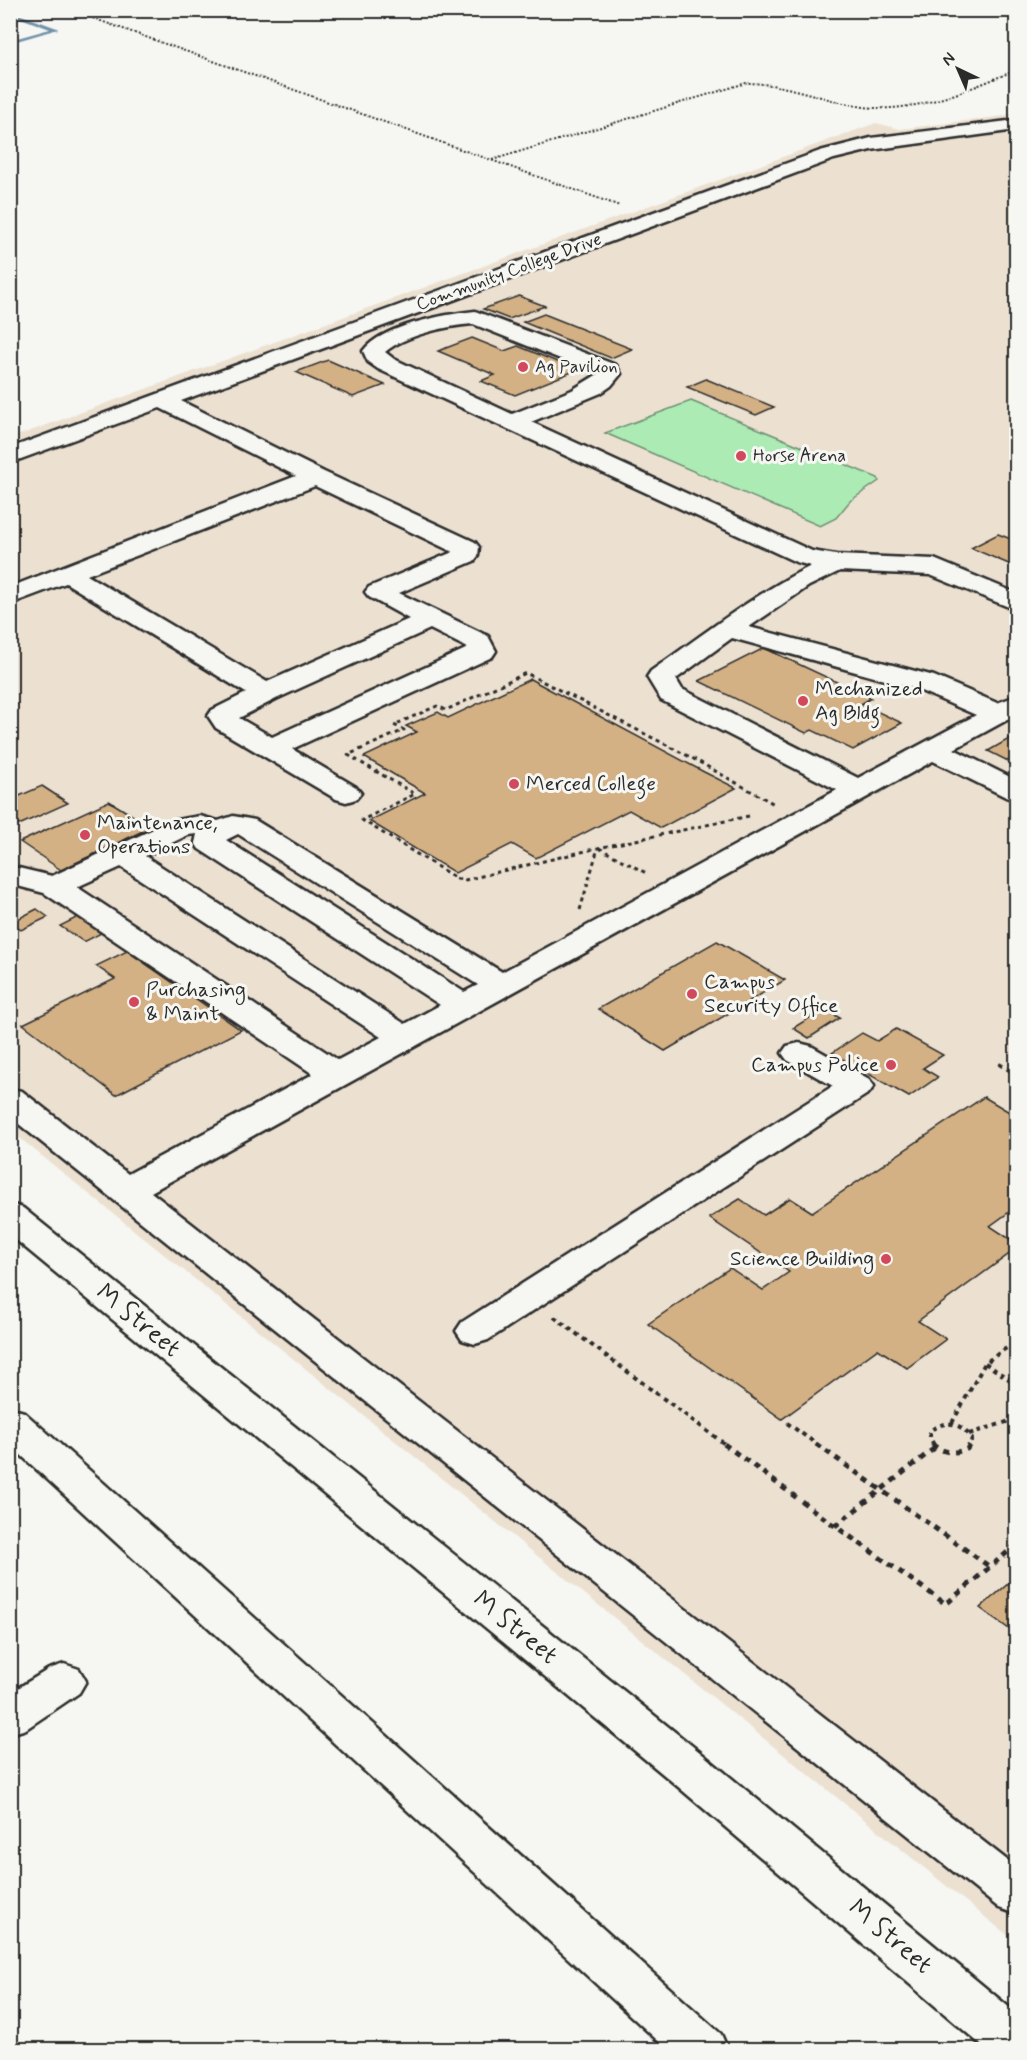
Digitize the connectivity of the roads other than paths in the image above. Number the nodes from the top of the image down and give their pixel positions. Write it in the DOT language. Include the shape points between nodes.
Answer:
graph roads {
  1 [pos="1017,125"];
  2 [pos="161,400"];
  3 [pos="512,422"];
  4 [pos="10,456"];
  5 [pos="316,477"];
  6 [pos="836,563"];
  7 [pos="68,573"];
  8 [pos="10,596"];
  9 [pos="1017,602"];
  10 [pos="430,619"];
  11 [pos="728,629"];
  12 [pos="266,693"];
  13 [pos="1007,709"];
  14 [pos="271,748"];
  15 [pos="933,750"];
  16 [pos="859,790"];
  17 [pos="1017,790"];
  18 [pos="346,793"];
  19 [pos="220,831"];
  20 [pos="123,855"];
  21 [pos="10,875"];
  22 [pos="55,886"];
  23 [pos="501,985"];
  24 [pos="464,1006"];
  25 [pos="404,1038"];
  26 [pos="799,1053"];
  27 [pos="337,1075"];
  28 [pos="10,1099"];
  29 [pos="127,1190"];
  30 [pos="17,1231"];
  31 [pos="475,1331"];
  32 [pos="10,1422"];
  33 [pos="64,1681"];
  34 [pos="10,1716"];
  35 [pos="1016,1893"];
  36 [pos="1017,2043"];
  37 [pos="703,2049"];
  1 -- 2 [label="street, Community College Drive" via="851,148 827,155"];
  2 -- 4 [label="street, Community College Drive"];
  2 -- 5 [label="street"];
  3 -- 3 [label="street" via="591,390 604,382 610,374 608,370 475,317 445,320 388,340 374,351 386,364"];
  3 -- 6 [label="street" via="805,558"];
  5 -- 7 [label="street"];
  5 -- 10 [label="street" via="466,547 465,556 378,592"];
  6 -- 9 [label="street" via="934,567"];
  6 -- 11 [label="street" via="800,581"];
  7 -- 8 [label="street"];
  7 -- 12 [label="street"];
  10 -- 12 [label="street"];
  10 -- 14 [label="street" via="479,642 483,651"];
  11 -- 13 [label="street" via="924,682"];
  11 -- 16 [label="street" via="661,677 671,694"];
  12 -- 14 [label="street" via="222,716"];
  13 -- 15 [label="street"];
  14 -- 18 [label="street"];
  15 -- 16 [label="street"];
  15 -- 17 [label="street"];
  16 -- 23 [label="street"];
  19 -- 20 [label="street" via="200,825 181,827"];
  19 -- 23 [label="street" via="233,825 259,833"];
  19 -- 24 [label="street" via="210,837 210,843"];
  20 -- 22 [label="street"];
  20 -- 25 [label="street"];
  21 -- 22 [label="street"];
  22 -- 27 [label="street"];
  23 -- 24 [label="street"];
  24 -- 25 [label="street"];
  25 -- 27 [label="street"];
  26 -- 31 [label="street" via="857,1086"];
  27 -- 29 [label="street"];
  28 -- 29 [label="street"];
  29 -- 35 [label="street"];
  30 -- 36 [label="street, M Street" via="685,1766"];
  32 -- 37 [label="street"];
  33 -- 34 [label="street"];
}
